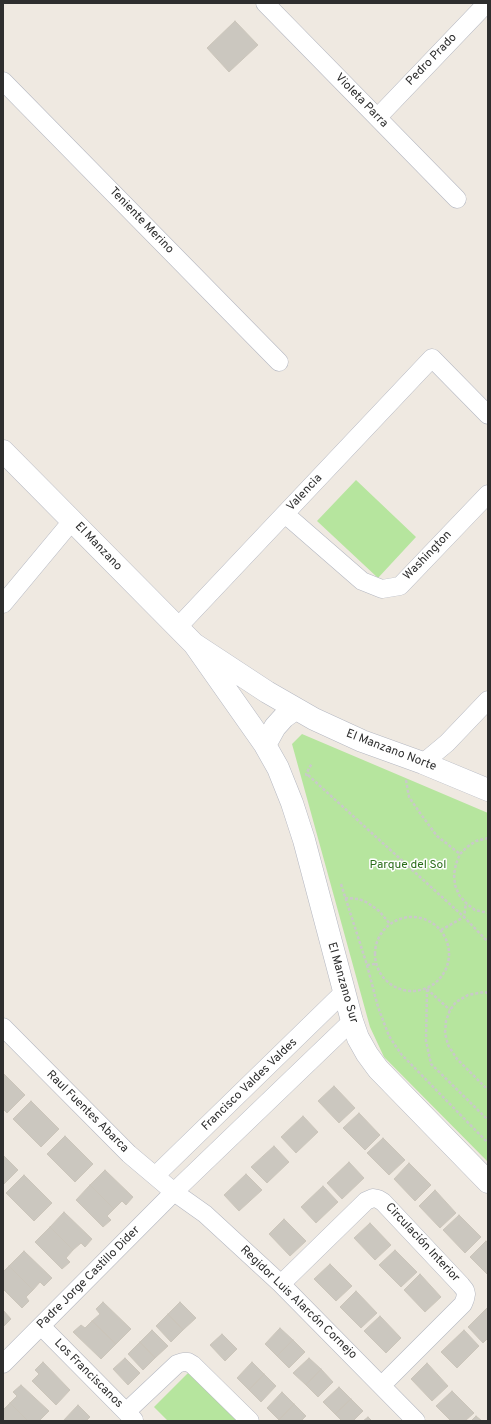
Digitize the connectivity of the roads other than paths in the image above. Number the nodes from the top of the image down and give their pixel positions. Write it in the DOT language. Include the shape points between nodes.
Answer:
graph roads {
  1 [pos="266,3"];
  2 [pos="487,3"];
  3 [pos="3,81"];
  4 [pos="378,118"];
  5 [pos="457,199"];
  6 [pos="279,362"];
  7 [pos="488,415"];
  8 [pos="3,451"];
  9 [pos="488,494"];
  10 [pos="285,514"];
  11 [pos="72,521"];
  12 [pos="3,604"];
  13 [pos="177,628"];
  14 [pos="194,644"];
  15 [pos="488,700"];
  16 [pos="295,709"];
  17 [pos="265,745"];
  18 [pos="416,761"];
  19 [pos="488,790"];
  20 [pos="344,992"];
  21 [pos="352,1021"];
  22 [pos="3,1027"];
  23 [pos="155,1176"];
  24 [pos="488,1182"];
  25 [pos="174,1192"];
  26 [pos="281,1284"];
  27 [pos="41,1326"];
  28 [pos="3,1364"];
  29 [pos="382,1385"];
  30 [pos="130,1417"];
  31 [pos="250,1421"];
  32 [pos="416,1421"];
  1 -- 4 [label="street, Violeta Parra"];
  2 -- 4 [label="street, Pedro Prado"];
  3 -- 6 [label="street, Teniente Merino"];
  4 -- 5 [label="street, Violeta Parra"];
  7 -- 10 [label="street, Valencia" via="432,358"];
  8 -- 11 [label="street, El Manzano"];
  9 -- 10 [label="street, Washington" via="400,586 382,589 362,581"];
  10 -- 13 [label="street, Valencia"];
  11 -- 12 [label="street"];
  11 -- 13 [label="street, El Manzano"];
  13 -- 14 [label="street, El Manzano"];
  14 -- 16 [label="street, El Manzano"];
  14 -- 17 [label="street, El Manzano"];
  15 -- 18 [label="street" via="447,743"];
  16 -- 17 [label="street" via="275,727"];
  16 -- 18 [label="street, El Manzano Norte" via="333,728"];
  17 -- 20 [label="street, El Manzano Sur" via="278,768 295,810"];
  18 -- 19 [label="street, El Manzano Norte"];
  20 -- 21 [label="street, El Manzano Sur"];
  20 -- 23 [label="street, Francisco Valdes Valdes"];
  21 -- 24 [label="street, El Manzano Sur" via="358,1038 378,1069"];
  21 -- 25 [label="street, Francisco Valdes Valdes"];
  22 -- 23 [label="street, Raul Fuentes Abarca" via="118,1144"];
  23 -- 25 [label="street, Raul Fuentes Abarca"];
  25 -- 26 [label="street, Regidor Luis Alarcón Cornejo" via="205,1214"];
  25 -- 27 [label="street, Padre Jorge Castillo Dider"];
  26 -- 29 [label="street, Regidor Luis Alarcón Cornejo"];
  26 -- 29 [label="street, Circulación Interior" via="366,1201 373,1198 383,1202 462,1286 466,1300"];
  27 -- 28 [label="street, Padre Jorge Castillo Dider"];
  27 -- 30 [label="street, Los Franciscanos"];
  29 -- 32 [label="street, Regidor Luis Alarcón Cornejo"];
  30 -- 31 [label="street" via="177,1364 188,1362"];
}
